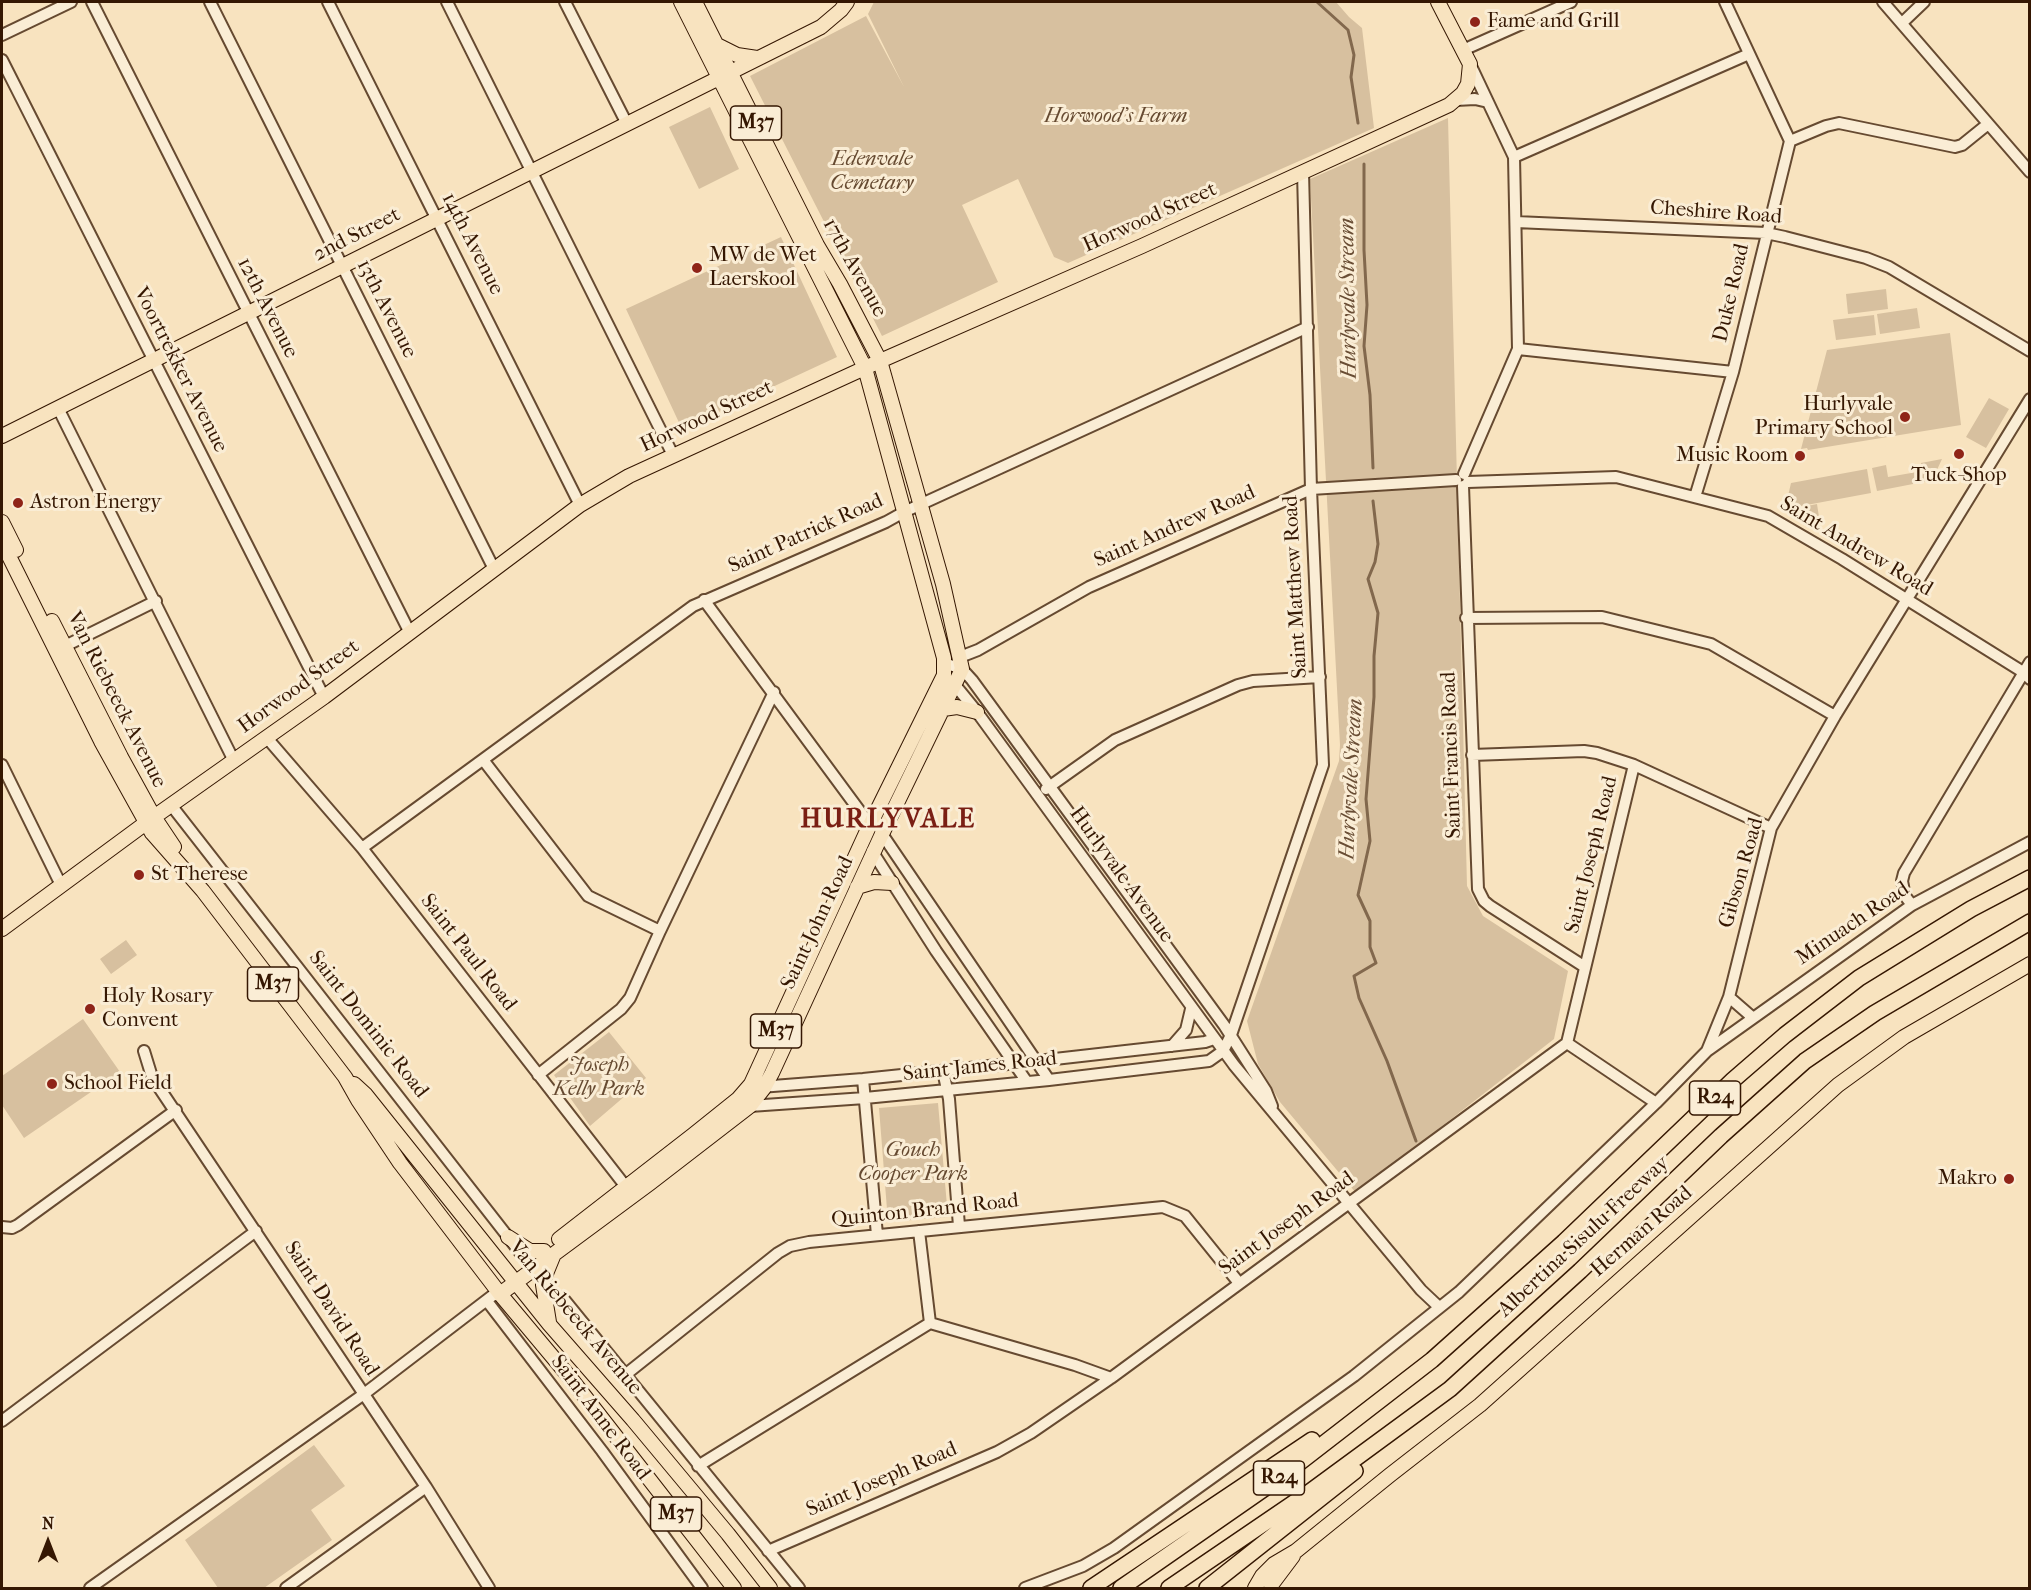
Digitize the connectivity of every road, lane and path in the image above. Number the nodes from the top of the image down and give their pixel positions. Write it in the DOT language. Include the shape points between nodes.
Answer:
graph roads {
  1 [pos="71,2"];
  2 [pos="92,2"];
  3 [pos="210,2"];
  4 [pos="328,2"];
  5 [pos="447,2"];
  6 [pos="565,2"];
  7 [pos="681,2"];
  8 [pos="695,2"];
  9 [pos="847,2"];
  10 [pos="1438,2"];
  11 [pos="1571,2"];
  12 [pos="1725,2"];
  13 [pos="1883,2"];
  14 [pos="1924,2"];
  15 [pos="1902,23"];
  16 [pos="2,36"];
  17 [pos="717,45"];
  18 [pos="1464,50"];
  19 [pos="1749,54"];
  20 [pos="758,58"];
  21 [pos="2,60"];
  22 [pos="1470,63"];
  23 [pos="725,75"];
  24 [pos="1456,100"];
  25 [pos="1488,102"];
  26 [pos="627,124"];
  27 [pos="1988,124"];
  28 [pos="1790,141"];
  29 [pos="1514,157"];
  30 [pos="533,171"];
  31 [pos="1303,172"];
  32 [pos="2030,172"];
  33 [pos="437,218"];
  34 [pos="1516,222"];
  35 [pos="1766,233"];
  36 [pos="343,266"];
  37 [pos="248,313"];
  38 [pos="1308,327"];
  39 [pos="1518,349"];
  40 [pos="2030,351"];
  41 [pos="153,361"];
  42 [pos="880,361"];
  43 [pos="865,368"];
  44 [pos="1733,372"];
  45 [pos="2030,399"];
  46 [pos="58,408"];
  47 [pos="2,436"];
  48 [pos="673,454"];
  49 [pos="1462,480"];
  50 [pos="1311,489"];
  51 [pos="1695,497"];
  52 [pos="580,505"];
  53 [pos="920,506"];
  54 [pos="904,512"];
  55 [pos="2,522"];
  56 [pos="2,542"];
  57 [pos="494,569"];
  58 [pos="704,600"];
  59 [pos="1908,600"];
  60 [pos="156,601"];
  61 [pos="1466,618"];
  62 [pos="409,631"];
  63 [pos="936,631"];
  64 [pos="60,648"];
  65 [pos="945,663"];
  66 [pos="961,663"];
  67 [pos="2027,671"];
  68 [pos="1320,677"];
  69 [pos="949,684"];
  70 [pos="774,692"];
  71 [pos="324,697"];
  72 [pos="937,706"];
  73 [pos="977,712"];
  74 [pos="1835,716"];
  75 [pos="267,738"];
  76 [pos="1472,755"];
  77 [pos="234,761"];
  78 [pos="484,761"];
  79 [pos="2,765"];
  80 [pos="1634,765"];
  81 [pos="1049,787"];
  82 [pos="1038,795"];
  83 [pos="171,805"];
  84 [pos="150,820"];
  85 [pos="870,824"];
  86 [pos="1771,828"];
  87 [pos="882,834"];
  88 [pos="2030,842"];
  89 [pos="362,848"];
  90 [pos="872,854"];
  91 [pos="2030,878"];
  92 [pos="892,883"];
  93 [pos="61,885"];
  94 [pos="857,887"];
  95 [pos="1912,905"];
  96 [pos="2030,922"];
  97 [pos="2,929"];
  98 [pos="660,931"];
  99 [pos="954,939"];
  100 [pos="936,951"];
  101 [pos="2030,964"];
  102 [pos="1585,967"];
  103 [pos="1247,988"];
  104 [pos="1729,997"];
  105 [pos="1191,1009"];
  106 [pos="1752,1017"];
  107 [pos="1224,1025"];
  108 [pos="1231,1035"];
  109 [pos="1214,1039"];
  110 [pos="1567,1043"];
  111 [pos="1172,1046"];
  112 [pos="144,1051"];
  113 [pos="1223,1051"];
  114 [pos="1707,1051"];
  115 [pos="1037,1061"];
  116 [pos="1209,1061"];
  117 [pos="1014,1064"];
  118 [pos="1234,1065"];
  119 [pos="943,1071"];
  120 [pos="538,1075"];
  121 [pos="345,1077"];
  122 [pos="863,1079"];
  123 [pos="1049,1080"];
  124 [pos="1027,1082"];
  125 [pos="757,1086"];
  126 [pos="946,1090"];
  127 [pos="865,1098"];
  128 [pos="744,1102"];
  129 [pos="1656,1103"];
  130 [pos="176,1110"];
  131 [pos="1276,1114"];
  132 [pos="629,1191"];
  133 [pos="1348,1204"];
  134 [pos="959,1226"];
  135 [pos="2,1227"];
  136 [pos="256,1231"];
  137 [pos="919,1232"];
  138 [pos="877,1235"];
  139 [pos="508,1237"];
  140 [pos="549,1252"];
  141 [pos="531,1266"];
  142 [pos="514,1279"];
  143 [pos="1239,1283"];
  144 [pos="494,1295"];
  145 [pos="562,1297"];
  146 [pos="1439,1307"];
  147 [pos="930,1323"];
  148 [pos="549,1324"];
  149 [pos="1432,1360"];
  150 [pos="625,1376"];
  151 [pos="1111,1378"];
  152 [pos="1450,1389"];
  153 [pos="364,1395"];
  154 [pos="2,1421"];
  155 [pos="618,1439"];
  156 [pos="602,1451"];
  157 [pos="698,1466"];
  158 [pos="426,1487"];
  159 [pos="768,1551"];
  160 [pos="1296,1551"];
  161 [pos="1282,1570"];
  162 [pos="487,1585"];
  163 [pos="90,1588"];
  164 [pos="286,1588"];
  165 [pos="475,1588"];
  166 [pos="702,1588"];
  167 [pos="734,1588"];
  168 [pos="770,1588"];
  169 [pos="799,1588"];
  170 [pos="1025,1588"];
  171 [pos="1091,1588"];
  172 [pos="1121,1588"];
  173 [pos="1169,1588"];
  174 [pos="1207,1588"];
  175 [pos="1255,1588"];
  176 [pos="1271,1588"];
  177 [pos="1282,1588"];
  1 -- 16 [label="street"];
  2 -- 37 [label="street, 12th Avenue"];
  3 -- 36 [label="street, 13th Avenue"];
  4 -- 33 [label="street, 14th Avenue"];
  5 -- 30 [label="street"];
  6 -- 26 [label="street"];
  7 -- 23 [label="main road, 17th Avenue / M37"];
  8 -- 17 [label="main road, 17th Avenue / M37"];
  9 -- 20 [label="main road, 2nd Street" via="821,27"];
  10 -- 18 [label="main road"];
  11 -- 18 [label="street"];
  12 -- 19 [label="street"];
  13 -- 15 [label="street"];
  14 -- 15 [label="street"];
  15 -- 27 [label="street"];
  17 -- 20 [label="main road" via="737,56"];
  17 -- 23 [label="main road, 17th Avenue / M37"];
  18 -- 22 [label="main road"];
  19 -- 28 [label="street"];
  19 -- 29 [label="street"];
  20 -- 23 [label="main road, 2nd Street"];
  21 -- 41 [label="street, Voortrekker Avenue"];
  22 -- 24 [label="main road" via="1468,84"];
  22 -- 25 [label="street"];
  23 -- 26 [label="main road, 2nd Street"];
  23 -- 42 [label="main road, 17th Avenue / M37"];
  23 -- 43 [label="main road, 17th Avenue / M37"];
  24 -- 25 [label="street"];
  24 -- 31 [label="main road, Horwood Street"];
  25 -- 29 [label="street"];
  26 -- 30 [label="main road, 2nd Street"];
  27 -- 28 [label="street" via="1955,147 1839,123"];
  27 -- 32 [label="street"];
  28 -- 35 [label="street, Duke Road"];
  29 -- 34 [label="street"];
  30 -- 33 [label="main road, 2nd Street"];
  30 -- 48 [label="street"];
  31 -- 38 [label="street, Saint Matthew Road"];
  31 -- 42 [label="main road, Horwood Street"];
  33 -- 36 [label="main road, 2nd Street"];
  33 -- 52 [label="street, 14th Avenue"];
  34 -- 35 [label="street, Cheshire Road"];
  34 -- 39 [label="street"];
  35 -- 40 [label="street, Cheshire Road" via="1879,262"];
  35 -- 44 [label="street, Duke Road"];
  36 -- 37 [label="main road, 2nd Street"];
  36 -- 57 [label="street, 13th Avenue"];
  37 -- 41 [label="main road, 2nd Street"];
  37 -- 62 [label="street, 12th Avenue"];
  38 -- 50 [label="street, Saint Matthew Road"];
  38 -- 53 [label="street, Saint Patrick Road"];
  39 -- 44 [label="street"];
  39 -- 49 [label="street"];
  41 -- 46 [label="main road, 2nd Street"];
  41 -- 71 [label="street, Voortrekker Avenue"];
  42 -- 43 [label="main road, Horwood Street"];
  42 -- 53 [label="main road, Hurlyvale Avenue / M37"];
  43 -- 48 [label="main road, Horwood Street"];
  43 -- 54 [label="main road, M37"];
  44 -- 51 [label="street, Duke Road"];
  45 -- 59 [label="street, Gibson Road"];
  46 -- 47 [label="main road, 2nd Street"];
  46 -- 60 [label="street"];
  48 -- 52 [label="main road, Horwood Street"];
  49 -- 50 [label="street, Saint Andrew Road"];
  49 -- 51 [label="street, Saint Andrew Road" via="1611,477"];
  49 -- 61 [label="street, Saint Francis Road"];
  50 -- 66 [label="street, Saint Andrew Road" via="1089,587"];
  50 -- 68 [label="street, Saint Matthew Road"];
  51 -- 59 [label="street, Saint Andrew Road" via="1774,518"];
  52 -- 57 [label="main road, Horwood Street"];
  53 -- 54 [label="street, Saint Patrick Road"];
  53 -- 66 [label="main road, Hurlyvale Avenue / M37"];
  54 -- 58 [label="street, Saint Patrick Road"];
  54 -- 63 [label="main road, M37"];
  55 -- 64 [label="main road, Van Riebeeck Avenue / M37"];
  56 -- 64 [label="main road, Van Riebeeck Avenue / M37"];
  57 -- 62 [label="main road, Horwood Street"];
  58 -- 70 [label="street"];
  58 -- 78 [label="street, Saint Patrick Road"];
  59 -- 67 [label="street, Saint Andrew Road"];
  59 -- 74 [label="street, Gibson Road"];
  60 -- 64 [label="street"];
  60 -- 77 [label="street"];
  61 -- 74 [label="street" via="1602,616 1711,644"];
  61 -- 76 [label="street, Saint Francis Road"];
  62 -- 71 [label="main road, Horwood Street"];
  63 -- 65 [label="main road, M37"];
  63 -- 72 [label="main road"];
  64 -- 84 [label="main road, Van Riebeeck Avenue / M37"];
  65 -- 66 [label="street"];
  65 -- 69 [label="main road, M37"];
  66 -- 69 [label="main road, Saint John Road / M37"];
  66 -- 81 [label="street, Hurlyvale Avenue"];
  67 -- 95 [label="street" via="1904,873 1905,896"];
  68 -- 81 [label="street" via="1238,685 1115,740"];
  68 -- 103 [label="street, Saint Matthew Road" via="1320,777"];
  69 -- 72 [label="main road, Saint John Road / M37"];
  69 -- 73 [label="street, Hurlyvale Avenue"];
  70 -- 85 [label="street"];
  70 -- 98 [label="street"];
  71 -- 75 [label="main road, Horwood Street"];
  72 -- 73 [label="main road"];
  72 -- 85 [label="main road, Saint John Road / M37"];
  72 -- 87 [label="main road, Saint John Road / M37"];
  73 -- 82 [label="street, Hurlyvale Avenue"];
  74 -- 86 [label="street, Gibson Road"];
  75 -- 77 [label="main road, Horwood Street"];
  75 -- 89 [label="street, Saint Paul Road"];
  76 -- 80 [label="street" via="1584,751"];
  76 -- 102 [label="street, Saint Francis Road" via="1480,895 1490,906"];
  77 -- 83 [label="main road, Horwood Street"];
  78 -- 89 [label="street, Saint Patrick Road"];
  78 -- 98 [label="street" via="588,897"];
  79 -- 93 [label="street"];
  80 -- 86 [label="street"];
  80 -- 102 [label="street, Saint Joseph Road"];
  81 -- 82 [label="street"];
  81 -- 107 [label="street, Hurlyvale Avenue"];
  82 -- 105 [label="street, Hurlyvale Avenue"];
  83 -- 84 [label="main road, Horwood Street"];
  83 -- 139 [label="street, Saint Dominic Road"];
  84 -- 93 [label="main road, Horwood Street"];
  84 -- 121 [label="main road, Van Riebeeck Avenue / M37"];
  85 -- 87 [label="street"];
  85 -- 90 [label="street"];
  85 -- 125 [label="main road, Saint John Road / M37"];
  86 -- 104 [label="street, Gibson Road"];
  87 -- 90 [label="main road, Saint John Road / M37"];
  87 -- 99 [label="street"];
  88 -- 95 [label="street, Minuach Road"];
  89 -- 120 [label="street, Saint Paul Road"];
  90 -- 92 [label="street"];
  90 -- 94 [label="main road, Saint John Road / M37"];
  91 -- 149 [label="highway, Albertina Sisulu Freeway / R24" via="1971,909 1859,978 1785,1035"];
  92 -- 94 [label="main road" via="874,882"];
  92 -- 100 [label="street"];
  93 -- 97 [label="main road, Horwood Street"];
  94 -- 125 [label="main road, Saint John Road / M37" via="772,1073"];
  95 -- 106 [label="street, Minuach Road"];
  96 -- 152 [label="highway, Albertina Sisulu Freeway / R24" via="1875,1013 1805,1061"];
  98 -- 120 [label="street" via="628,1002"];
  99 -- 100 [label="street"];
  99 -- 115 [label="street"];
  100 -- 117 [label="street"];
  101 -- 160 [label="main road, Herman Road" via="1904,1037 1838,1085 1480,1406"];
  102 -- 110 [label="street, Saint Joseph Road"];
  103 -- 107 [label="street, Saint Matthew Road"];
  103 -- 108 [label="street, Saint Matthew Road"];
  104 -- 106 [label="street"];
  104 -- 114 [label="street, Gibson Road"];
  105 -- 109 [label="street, Hurlyvale Avenue"];
  105 -- 111 [label="street" via="1186,1030"];
  106 -- 114 [label="street, Minuach Road"];
  107 -- 108 [label="street, Hurlyvale Avenue"];
  107 -- 109 [label="street, Saint Matthew Road"];
  108 -- 113 [label="street, Saint Matthew Road"];
  108 -- 131 [label="street, Hurlyvale Avenue"];
  109 -- 111 [label="street, Saint James Road"];
  109 -- 113 [label="street, Hurlyvale Avenue"];
  110 -- 129 [label="street"];
  110 -- 133 [label="street, Saint Joseph Road"];
  111 -- 115 [label="street, Saint James Road"];
  112 -- 130 [label="street, Saint David Road" via="152,1077"];
  113 -- 116 [label="street, Saint James Road"];
  113 -- 118 [label="street, Hurlyvale Avenue"];
  114 -- 129 [label="street, Gibson Road"];
  115 -- 117 [label="street, Saint James Road"];
  115 -- 123 [label="street"];
  116 -- 118 [label="street"];
  116 -- 123 [label="street, Saint James Road"];
  117 -- 119 [label="street, Saint James Road"];
  117 -- 124 [label="street"];
  118 -- 131 [label="street, Hurlyvale Avenue"];
  119 -- 122 [label="street, Saint James Road"];
  119 -- 126 [label="street"];
  120 -- 132 [label="street, Saint Paul Road"];
  121 -- 142 [label="main road, Van Riebeeck Avenue / M37" via="366,1095"];
  121 -- 144 [label="main road, Van Riebeeck Avenue / M37" via="400,1163"];
  122 -- 125 [label="street, Saint James Road"];
  122 -- 127 [label="street"];
  123 -- 124 [label="street, Saint James Road"];
  124 -- 126 [label="street, Saint James Road"];
  125 -- 128 [label="main road, Saint John Road / M37"];
  126 -- 127 [label="street, Saint James Road"];
  126 -- 134 [label="street"];
  127 -- 128 [label="street, Saint James Road"];
  127 -- 138 [label="street"];
  128 -- 132 [label="main road, Saint John Road / M37"];
  129 -- 146 [label="street, Gibson Road"];
  130 -- 135 [label="street" via="18,1225"];
  130 -- 136 [label="street, Saint David Road"];
  131 -- 133 [label="street, Hurlyvale Avenue"];
  132 -- 140 [label="main road, Saint John Road / M37"];
  133 -- 143 [label="street, Saint Joseph Road"];
  133 -- 146 [label="street, Hurlyvale Avenue"];
  134 -- 137 [label="street, Quinton Brand Road"];
  134 -- 143 [label="street, Quinton Brand Road" via="1163,1207 1185,1216"];
  136 -- 153 [label="street, Saint David Road"];
  136 -- 154 [label="street"];
  137 -- 138 [label="street, Quinton Brand Road"];
  137 -- 147 [label="street"];
  138 -- 150 [label="street, Quinton Brand Road" via="809,1242 784,1249"];
  139 -- 140 [label="main road" via="530,1251"];
  139 -- 141 [label="street, Saint Dominic Road"];
  140 -- 141 [label="main road, Saint John Road / M37"];
  140 -- 148 [label="main road" via="543,1280"];
  141 -- 142 [label="main road, Saint John Road / M37"];
  142 -- 144 [label="main road, Saint John Road / M37"];
  142 -- 148 [label="main road, Van Riebeeck Avenue / M37"];
  143 -- 151 [label="street, Saint Joseph Road"];
  144 -- 153 [label="street"];
  144 -- 155 [label="main road, Van Riebeeck Avenue / M37"];
  144 -- 156 [label="street, Saint Anne Road"];
  145 -- 150 [label="street"];
  146 -- 170 [label="street, Gibson Road" via="1354,1376 1114,1548 1083,1566"];
  147 -- 151 [label="street"];
  147 -- 157 [label="street"];
  148 -- 168 [label="main road, Van Riebeeck Avenue / M37"];
  149 -- 171 [label="highway"];
  149 -- 172 [label="highway, R24" via="1282,1476"];
  150 -- 157 [label="street"];
  151 -- 159 [label="street, Saint Joseph Road" via="1012,1445"];
  152 -- 173 [label="highway, Albertina Sisulu Freeway / R24" via="1307,1494"];
  152 -- 174 [label="highway" via="1408,1428"];
  153 -- 158 [label="street, Saint David Road"];
  153 -- 163 [label="street"];
  155 -- 156 [label="street"];
  155 -- 167 [label="main road, Van Riebeeck Avenue / M37"];
  156 -- 166 [label="street, Saint Anne Road"];
  157 -- 159 [label="street"];
  158 -- 162 [label="street, Saint David Road"];
  158 -- 164 [label="street"];
  159 -- 169 [label="street"];
  160 -- 161 [label="main road, Herman Road"];
  160 -- 175 [label="main road, Herman Road" via="1274,1564"];
  161 -- 176 [label="main road, Herman Road"];
  161 -- 177 [label="main road"];
  162 -- 165 [label="street"];
}
